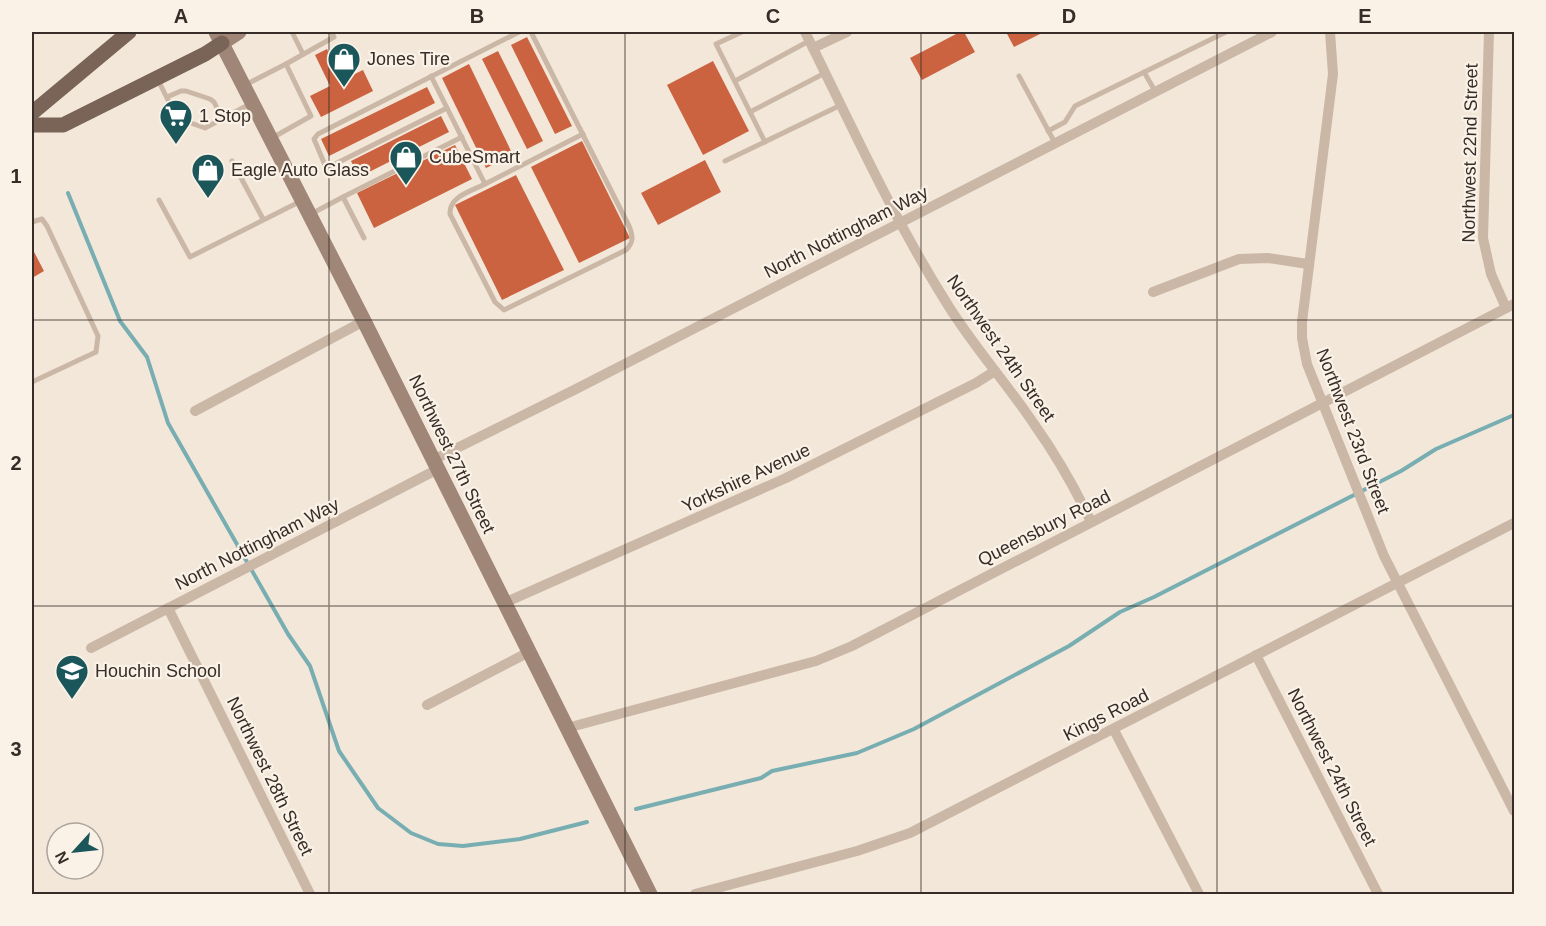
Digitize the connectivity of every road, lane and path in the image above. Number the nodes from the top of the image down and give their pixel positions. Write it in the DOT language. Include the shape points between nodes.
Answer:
graph roads {
  1 [pos="129,32"];
  2 [pos="240,32"];
  3 [pos="292,32"];
  4 [pos="332,32"];
  5 [pos="519,32"];
  6 [pos="531,32"];
  7 [pos="742,32"];
  8 [pos="847,32"];
  9 [pos="1226,32"];
  10 [pos="1272,32"];
  11 [pos="1330,32"];
  12 [pos="1489,32"];
  13 [pos="1259,34"];
  14 [pos="219,37"];
  15 [pos="809,40"];
  16 [pos="303,54"];
  17 [pos="286,64"];
  18 [pos="1144,72"];
  19 [pos="825,73"];
  20 [pos="431,76"];
  21 [pos="1019,76"];
  22 [pos="157,78"];
  23 [pos="735,81"];
  24 [pos="243,86"];
  25 [pos="1155,91"];
  26 [pos="198,94"];
  27 [pos="168,98"];
  28 [pos="194,103"];
  29 [pos="252,103"];
  30 [pos="841,105"];
  31 [pos="447,108"];
  32 [pos="750,112"];
  33 [pos="32,113"];
  34 [pos="222,118"];
  35 [pos="32,125"];
  36 [pos="1048,131"];
  37 [pos="583,134"];
  38 [pos="462,138"];
  39 [pos="270,139"];
  40 [pos="765,142"];
  41 [pos="1055,143"];
  42 [pos="232,161"];
  43 [pos="725,161"];
  44 [pos="485,184"];
  45 [pos="344,197"];
  46 [pos="159,200"];
  47 [pos="302,200"];
  48 [pos="310,214"];
  49 [pos="263,219"];
  50 [pos="32,222"];
  51 [pos="901,222"];
  52 [pos="364,238"];
  53 [pos="1308,264"];
  54 [pos="1153,292"];
  55 [pos="1510,306"];
  56 [pos="364,321"];
  57 [pos="995,371"];
  58 [pos="32,382"];
  59 [pos="1322,403"];
  60 [pos="195,411"];
  61 [pos="435,464"];
  62 [pos="1091,522"];
  63 [pos="1515,523"];
  64 [pos="1396,583"];
  65 [pos="504,603"];
  66 [pos="168,609"];
  67 [pos="91,648"];
  68 [pos="529,652"];
  69 [pos="1256,655"];
  70 [pos="427,705"];
  71 [pos="567,728"];
  72 [pos="1114,730"];
  73 [pos="1515,811"];
  74 [pos="310,894"];
  75 [pos="649,894"];
  76 [pos="695,894"];
  77 [pos="1199,894"];
  78 [pos="1378,894"];
  1 -- 33 [label="main road"];
  2 -- 14 [label="main road"];
  3 -- 16 [label="lane"];
  4 -- 16 [label="lane" via="334,37"];
  5 -- 20 [label="lane"];
  6 -- 37 [label="lane"];
  7 -- 23 [label="lane" via="716,44"];
  8 -- 15 [label="street"];
  9 -- 18 [label="lane"];
  10 -- 13 [label="street, North Nottingham Way"];
  11 -- 53 [label="street, Northwest 23rd Street" via="1332,86"];
  12 -- 55 [label="street, Northwest 22nd Street" via="1483,238 1491,274"];
  13 -- 25 [label="street, North Nottingham Way"];
  14 -- 22 [label="main road" via="206,54"];
  14 -- 24 [label="main road, Northwest 27th Street"];
  15 -- 19 [label="street, Northwest 24th Street"];
  15 -- 23 [label="lane"];
  16 -- 17 [label="lane"];
  17 -- 24 [label="lane"];
  17 -- 39 [label="lane" via="312,116"];
  18 -- 25 [label="lane"];
  18 -- 36 [label="lane" via="1075,106 1065,122"];
  19 -- 30 [label="street, Northwest 24th Street"];
  19 -- 32 [label="lane"];
  20 -- 31 [label="lane"];
  20 -- 31 [label="lane" via="318,134 314,143 322,161 331,166"];
  21 -- 36 [label="lane"];
  22 -- 27 [label="lane"];
  22 -- 35 [label="main road" via="63,125"];
  23 -- 32 [label="lane"];
  24 -- 29 [label="main road, Northwest 27th Street"];
  25 -- 41 [label="street, North Nottingham Way"];
  26 -- 27 [label="lane" via="181,91"];
  26 -- 28 [label="lane"];
  26 -- 34 [label="lane" via="214,102"];
  27 -- 34 [label="lane" via="177,118 189,119 204,128"];
  29 -- 34 [label="lane"];
  29 -- 39 [label="main road, Northwest 27th Street"];
  30 -- 40 [label="lane"];
  30 -- 51 [label="street, Northwest 24th Street"];
  31 -- 38 [label="lane"];
  32 -- 40 [label="lane"];
  36 -- 41 [label="lane"];
  37 -- 44 [label="lane"];
  37 -- 44 [label="lane" via="633,234 630,246 504,310 495,302 450,214 455,200"];
  38 -- 44 [label="lane"];
  38 -- 45 [label="lane"];
  39 -- 47 [label="main road, Northwest 27th Street"];
  40 -- 43 [label="lane"];
  41 -- 51 [label="street, North Nottingham Way"];
  42 -- 49 [label="lane"];
  45 -- 48 [label="lane"];
  45 -- 52 [label="lane"];
  46 -- 49 [label="lane" via="190,257"];
  47 -- 48 [label="main road, Northwest 27th Street"];
  47 -- 49 [label="lane"];
  48 -- 56 [label="main road, Northwest 27th Street"];
  50 -- 58 [label="lane" via="42,219 52,235 98,336 98,345 96,352"];
  51 -- 57 [label="street, Northwest 24th Street" via="947,304"];
  51 -- 61 [label="street, North Nottingham Way"];
  53 -- 54 [label="street" via="1268,258 1239,259"];
  53 -- 59 [label="street, Northwest 23rd Street" via="1302,338"];
  55 -- 59 [label="street, Queensbury Road"];
  56 -- 60 [label="street"];
  56 -- 61 [label="main road, Northwest 27th Street"];
  57 -- 62 [label="street, Northwest 24th Street" via="1054,453"];
  57 -- 65 [label="street, Yorkshire Avenue" via="786,478"];
  59 -- 62 [label="street, Queensbury Road"];
  59 -- 64 [label="street, Northwest 23rd Street"];
  61 -- 65 [label="main road, Northwest 27th Street"];
  61 -- 66 [label="street, North Nottingham Way"];
  62 -- 71 [label="street, Queensbury Road" via="837,653"];
  63 -- 64 [label="street, Kings Road"];
  64 -- 69 [label="street, Kings Road"];
  64 -- 73 [label="street, Northwest 23rd Street"];
  65 -- 68 [label="main road, Northwest 27th Street"];
  66 -- 67 [label="street, North Nottingham Way"];
  66 -- 74 [label="street, Northwest 28th Street"];
  68 -- 70 [label="street"];
  68 -- 71 [label="main road, Northwest 27th Street"];
  69 -- 72 [label="street, Kings Road"];
  69 -- 78 [label="street, Northwest 24th Street"];
  71 -- 75 [label="main road, Northwest 27th Street"];
  72 -- 76 [label="street, Kings Road" via="892,840"];
  72 -- 77 [label="street"];
}
